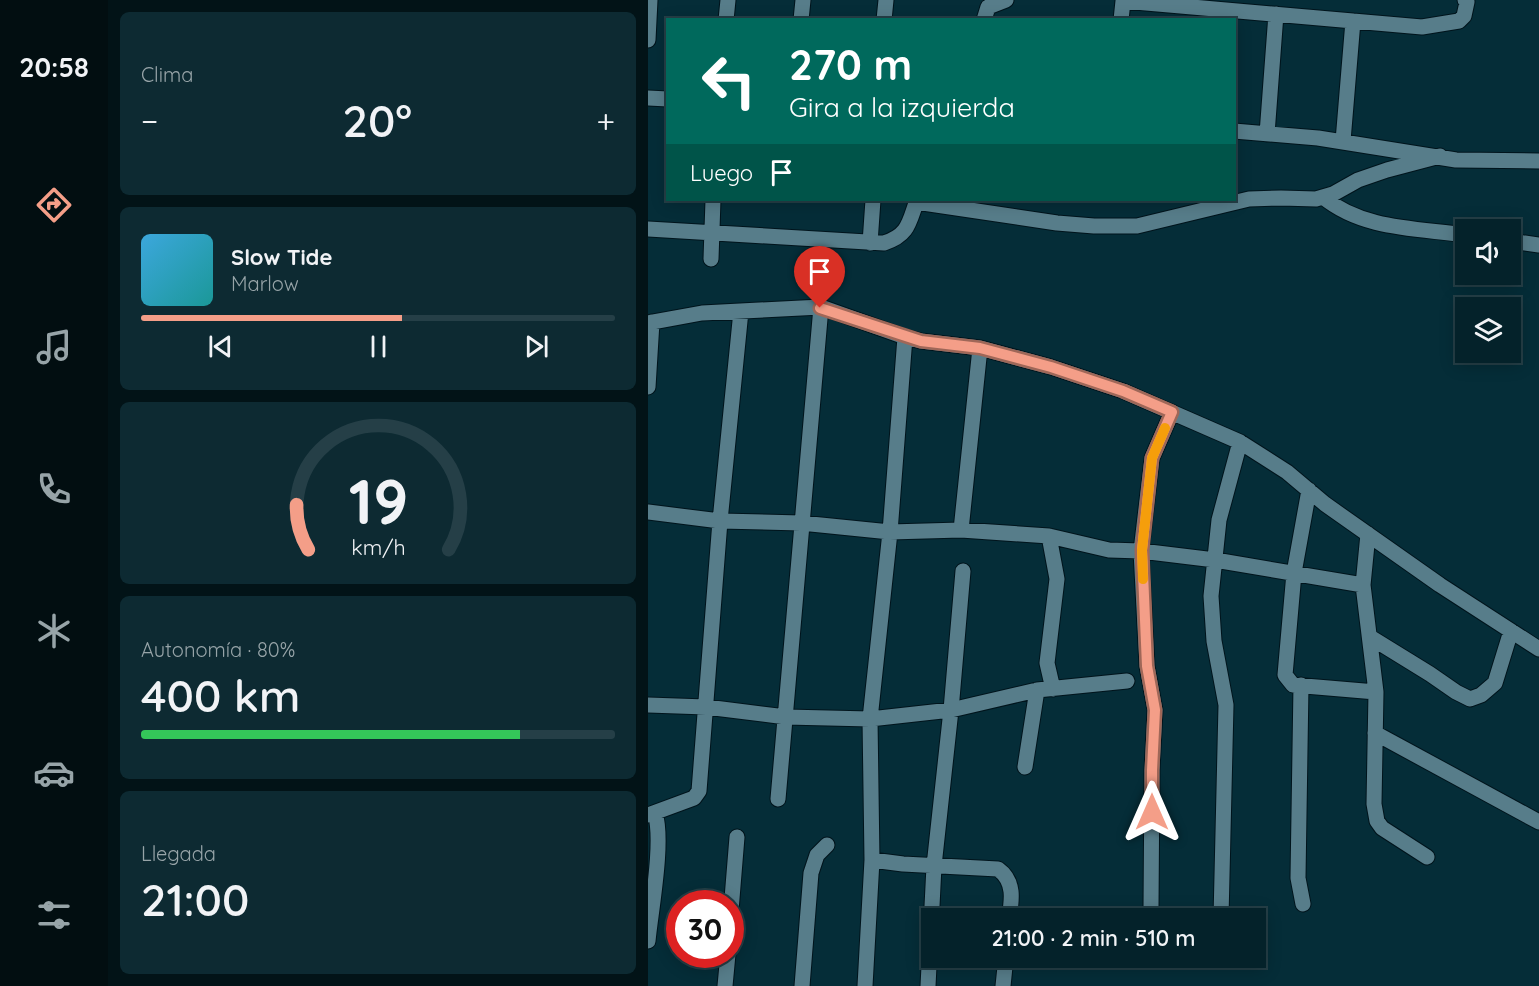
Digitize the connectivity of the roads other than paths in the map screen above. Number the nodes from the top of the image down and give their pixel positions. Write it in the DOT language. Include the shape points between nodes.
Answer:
graph roads {
  1 [pos="650,0"];
  2 [pos="728,0"];
  3 [pos="804,0"];
  4 [pos="886,0"];
  5 [pos="1006,0"];
  6 [pos="1465,0"];
  7 [pos="1276,14"];
  8 [pos="726,18"];
  9 [pos="801,18"];
  10 [pos="885,18"];
  11 [pos="985,18"];
  12 [pos="1121,18"];
  13 [pos="1353,21"];
  14 [pos="648,40"];
  15 [pos="648,98"];
  16 [pos="666,99"];
  17 [pos="1236,131"];
  18 [pos="1267,134"];
  19 [pos="1343,141"];
  20 [pos="1440,156"];
  21 [pos="1539,161"];
  22 [pos="1323,197"];
  23 [pos="713,201"];
  24 [pos="873,201"];
  25 [pos="916,201"];
  26 [pos="648,229"];
  27 [pos="711,233"];
  28 [pos="1455,234"];
  29 [pos="870,243"];
  30 [pos="1521,243"];
  31 [pos="1539,245"];
  32 [pos="711,259"];
  33 [pos="820,308"];
  34 [pos="741,311"];
  35 [pos="650,323"];
  36 [pos="905,337"];
  37 [pos="980,348"];
  38 [pos="648,387"];
  39 [pos="1172,412"];
  40 [pos="1240,442"];
  41 [pos="1309,490"];
  42 [pos="648,512"];
  43 [pos="720,521"];
  44 [pos="801,524"];
  45 [pos="961,530"];
  46 [pos="890,532"];
  47 [pos="1368,534"];
  48 [pos="1049,536"];
  49 [pos="1142,550"];
  50 [pos="1215,560"];
  51 [pos="963,571"];
  52 [pos="1294,573"];
  53 [pos="1363,585"];
  54 [pos="1511,631"];
  55 [pos="1370,637"];
  56 [pos="1539,649"];
  57 [pos="1127,681"];
  58 [pos="1301,686"];
  59 [pos="1053,689"];
  60 [pos="1037,690"];
  61 [pos="1376,692"];
  62 [pos="648,705"];
  63 [pos="706,707"];
  64 [pos="951,710"];
  65 [pos="786,717"];
  66 [pos="870,719"];
  67 [pos="1375,733"];
  68 [pos="1025,767"];
  69 [pos="778,799"];
  70 [pos="651,814"];
  71 [pos="1539,822"];
  72 [pos="737,837"];
  73 [pos="827,845"];
  74 [pos="1427,857"];
  75 [pos="872,860"];
  76 [pos="934,866"];
  77 [pos="733,890"];
  78 [pos="1303,904"];
  79 [pos="1151,907"];
  80 [pos="1011,908"];
  81 [pos="1221,908"];
  82 [pos="648,941"];
  83 [pos="727,968"];
  84 [pos="1005,968"];
  85 [pos="725,986"];
  86 [pos="802,986"];
  87 [pos="865,986"];
  88 [pos="928,986"];
  89 [pos="1003,986"];
  1 -- 14 [label="street"];
  2 -- 8 [label="street"];
  3 -- 9 [label="street"];
  4 -- 10 [label="street"];
  5 -- 11 [label="street" via="988,7"];
  6 -- 13 [label="street" via="1466,13 1462,18 1444,24 1422,27"];
  7 -- 12 [label="street" via="1123,1"];
  7 -- 13 [label="street"];
  7 -- 18 [label="street"];
  13 -- 19 [label="street"];
  15 -- 16 [label="street"];
  17 -- 18 [label="street"];
  18 -- 19 [label="street"];
  19 -- 20 [label="street"];
  20 -- 21 [label="street"];
  20 -- 22 [label="street" via="1368,176"];
  22 -- 25 [label="street" via="1249,199 1137,226 1057,223"];
  22 -- 28 [label="street" via="1374,222 1406,230"];
  23 -- 27 [label="street"];
  24 -- 29 [label="street"];
  25 -- 29 [label="street" via="906,231 900,237"];
  26 -- 27 [label="street"];
  27 -- 29 [label="street"];
  27 -- 32 [label="street"];
  30 -- 31 [label="street"];
  33 -- 34 [label="street"];
  33 -- 36 [label="street"];
  33 -- 44 [label="street"];
  34 -- 35 [label="street" via="702,313"];
  34 -- 43 [label="street"];
  35 -- 38 [label="street"];
  36 -- 37 [label="street"];
  36 -- 46 [label="street"];
  37 -- 39 [label="street" via="1051,367"];
  37 -- 45 [label="street"];
  39 -- 40 [label="street"];
  39 -- 49 [label="street" via="1152,458"];
  40 -- 41 [label="street"];
  40 -- 50 [label="street" via="1219,520"];
  41 -- 47 [label="street"];
  41 -- 52 [label="street"];
  42 -- 43 [label="street"];
  43 -- 44 [label="street"];
  43 -- 63 [label="street"];
  44 -- 46 [label="street"];
  44 -- 65 [label="street"];
  45 -- 46 [label="street"];
  45 -- 48 [label="street"];
  46 -- 66 [label="street"];
  47 -- 53 [label="street"];
  47 -- 54 [label="street"];
  48 -- 49 [label="street" via="1108,550"];
  48 -- 59 [label="street" via="1057,579 1047,663"];
  49 -- 50 [label="street"];
  49 -- 79 [label="street" via="1147,666 1155,710"];
  50 -- 52 [label="street"];
  50 -- 81 [label="street" via="1211,596 1214,641 1226,705"];
  51 -- 64 [label="street"];
  52 -- 53 [label="street"];
  52 -- 58 [label="street" via="1285,671 1289,682"];
  53 -- 55 [label="street"];
  54 -- 55 [label="street" via="1495,683 1470,699"];
  54 -- 56 [label="street"];
  55 -- 61 [label="street"];
  57 -- 59 [label="street"];
  58 -- 61 [label="street"];
  58 -- 78 [label="street" via="1299,878"];
  59 -- 60 [label="street"];
  60 -- 64 [label="street"];
  60 -- 68 [label="street"];
  61 -- 67 [label="street"];
  62 -- 63 [label="street"];
  63 -- 65 [label="street"];
  63 -- 70 [label="street" via="697,795"];
  64 -- 66 [label="street"];
  64 -- 76 [label="street"];
  65 -- 66 [label="street"];
  65 -- 69 [label="street"];
  66 -- 75 [label="street"];
  67 -- 71 [label="street"];
  67 -- 74 [label="street" via="1377,821"];
  70 -- 82 [label="street" via="657,821 657,846"];
  72 -- 77 [label="street"];
  73 -- 86 [label="street" via="817,855 811,873"];
  75 -- 76 [label="street"];
  75 -- 87 [label="street"];
  76 -- 80 [label="street" via="998,869 1010,883"];
  76 -- 88 [label="street"];
  83 -- 85 [label="street"];
  84 -- 89 [label="street"];
}
